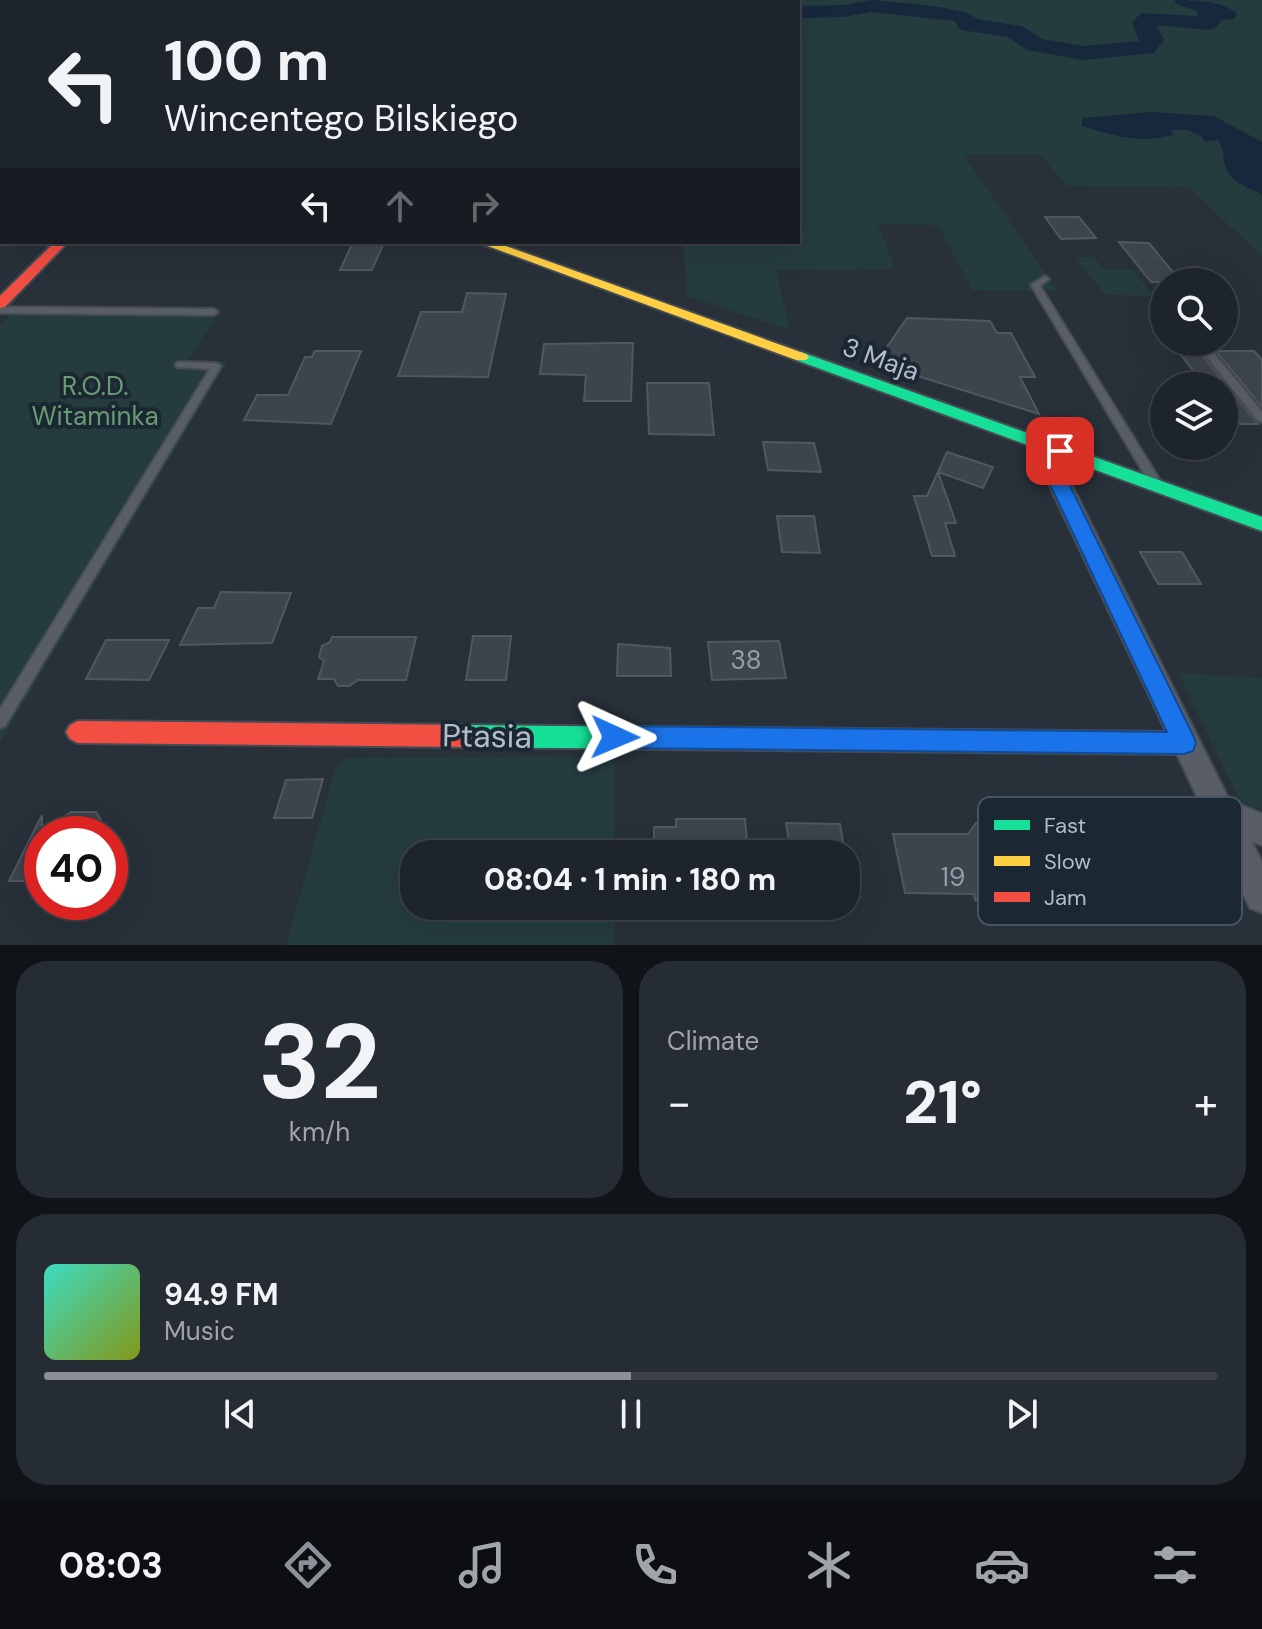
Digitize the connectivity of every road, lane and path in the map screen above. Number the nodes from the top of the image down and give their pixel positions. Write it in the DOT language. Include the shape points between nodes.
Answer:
graph roads {
  1 [pos="60,244"];
  2 [pos="489,244"];
  3 [pos="1045,279"];
  4 [pos="0,307"];
  5 [pos="214,312"];
  6 [pos="1211,356"];
  7 [pos="180,365"];
  8 [pos="1262,419"];
  9 [pos="1060,451"];
  10 [pos="1158,486"];
  11 [pos="1262,524"];
  12 [pos="0,722"];
  13 [pos="78,732"];
  14 [pos="1184,743"];
  15 [pos="1213,797"];
  16 [pos="1242,821"];
  17 [pos="1262,830"];
  18 [pos="1242,856"];
  19 [pos="1262,896"];
  1 -- 4 [label="street"];
  2 -- 9 [label="street, 3 Maja"];
  3 -- 10 [label="lane" via="1035,285"];
  4 -- 5 [label="lane"];
  6 -- 8 [label="lane"];
  7 -- 12 [label="lane" via="216,366"];
  9 -- 10 [label="street, 3 Maja"];
  9 -- 14 [label="street" via="1058,480"];
  10 -- 11 [label="street, 3 Maja"];
  13 -- 14 [label="street, Ptasia"];
  14 -- 15 [label="street"];
  16 -- 17 [label="street"];
  18 -- 19 [label="street"];
}
